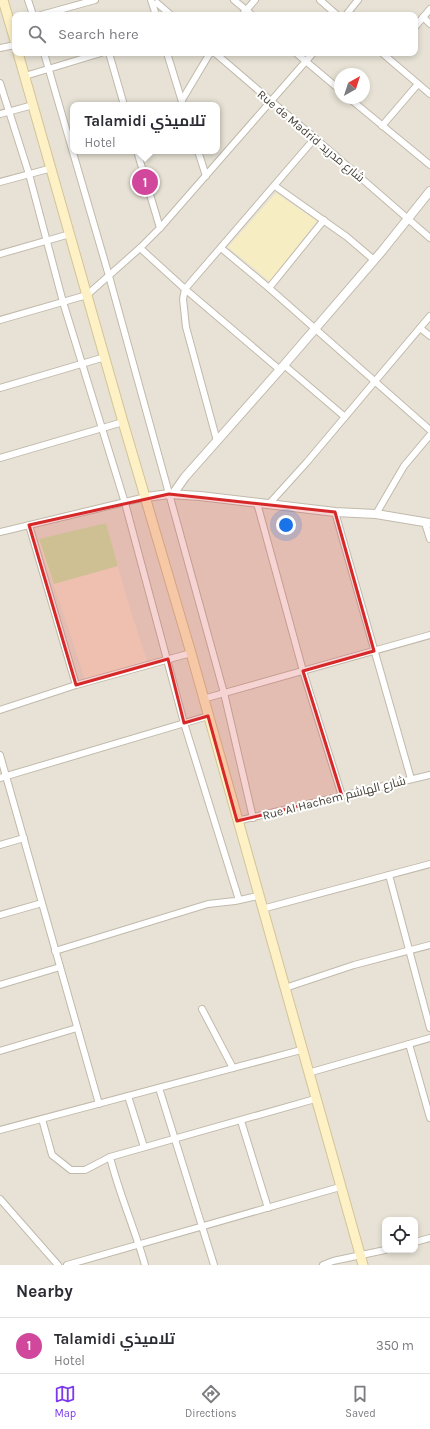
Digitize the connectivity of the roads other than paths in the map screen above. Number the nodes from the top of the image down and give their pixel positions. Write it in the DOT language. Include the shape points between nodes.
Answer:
graph roads {
  1 [pos="3,0"];
  2 [pos="28,0"];
  3 [pos="94,0"];
  4 [pos="234,0"];
  5 [pos="255,0"];
  6 [pos="320,0"];
  7 [pos="358,0"];
  8 [pos="155,2"];
  9 [pos="430,9"];
  10 [pos="31,12"];
  11 [pos="52,12"];
  12 [pos="156,12"];
  13 [pos="167,12"];
  14 [pos="243,12"];
  15 [pos="245,12"];
  16 [pos="334,12"];
  17 [pos="348,12"];
  18 [pos="423,18"];
  19 [pos="12,23"];
  20 [pos="418,24"];
  21 [pos="430,24"];
  22 [pos="12,46"];
  23 [pos="0,48"];
  24 [pos="19,56"];
  25 [pos="45,56"];
  26 [pos="91,56"];
  27 [pos="110,56"];
  28 [pos="168,56"];
  29 [pos="208,56"];
  30 [pos="217,56"];
  31 [pos="300,56"];
  32 [pos="310,56"];
  33 [pos="386,56"];
  34 [pos="388,58"];
  35 [pos="306,61"];
  36 [pos="49,69"];
  37 [pos="25,76"];
  38 [pos="0,83"];
  39 [pos="418,84"];
  40 [pos="334,85"];
  41 [pos="430,94"];
  42 [pos="123,102"];
  43 [pos="183,102"];
  44 [pos="184,102"];
  45 [pos="270,102"];
  46 [pos="356,104"];
  47 [pos="33,105"];
  48 [pos="8,112"];
  49 [pos="0,114"];
  50 [pos="382,126"];
  51 [pos="315,138"];
  52 [pos="70,141"];
  53 [pos="74,154"];
  54 [pos="138,154"];
  55 [pos="199,154"];
  56 [pos="430,165"];
  57 [pos="52,168"];
  58 [pos="29,174"];
  59 [pos="206,176"];
  60 [pos="0,182"];
  61 [pos="275,186"];
  62 [pos="430,191"];
  63 [pos="407,218"];
  64 [pos="324,220"];
  65 [pos="160,228"];
  66 [pos="70,234"];
  67 [pos="430,238"];
  68 [pos="48,240"];
  69 [pos="140,248"];
  70 [pos="221,248"];
  71 [pos="0,254"];
  72 [pos="374,260"];
  73 [pos="109,276"];
  74 [pos="269,288"];
  75 [pos="185,289"];
  76 [pos="88,295"];
  77 [pos="63,302"];
  78 [pos="430,316"];
  79 [pos="0,320"];
  80 [pos="316,328"];
  81 [pos="420,328"];
  82 [pos="430,336"];
  83 [pos="105,357"];
  84 [pos="82,363"];
  85 [pos="282,368"];
  86 [pos="375,382"];
  87 [pos="0,388"];
  88 [pos="345,417"];
  89 [pos="123,422"];
  90 [pos="102,428"];
  91 [pos="430,430"];
  92 [pos="430,435"];
  93 [pos="217,440"];
  94 [pos="0,458"];
  95 [pos="171,494"];
  96 [pos="146,497"];
  97 [pos="125,503"];
  98 [pos="256,503"];
  99 [pos="268,504"];
  100 [pos="335,512"];
  101 [pos="376,514"];
  102 [pos="428,523"];
  103 [pos="29,525"];
  104 [pos="0,532"];
  105 [pos="430,538"];
  106 [pos="430,635"];
  107 [pos="374,651"];
  108 [pos="191,653"];
  109 [pos="168,659"];
  110 [pos="303,671"];
  111 [pos="76,685"];
  112 [pos="224,693"];
  113 [pos="203,699"];
  114 [pos="0,710"];
  115 [pos="208,716"];
  116 [pos="184,723"];
  117 [pos="0,755"];
  118 [pos="430,775"];
  119 [pos="3,777"];
  120 [pos="411,779"];
  121 [pos="342,796"];
  122 [pos="253,818"];
  123 [pos="237,821"];
  124 [pos="24,838"];
  125 [pos="0,845"];
  126 [pos="430,864"];
  127 [pos="389,875"];
  128 [pos="258,896"];
  129 [pos="239,900"];
  130 [pos="42,903"];
  131 [pos="262,909"];
  132 [pos="0,915"];
  133 [pos="430,945"];
  134 [pos="410,950"];
  135 [pos="55,951"];
  136 [pos="60,967"];
  137 [pos="0,985"];
  138 [pos="285,988"];
  139 [pos="202,1009"];
  140 [pos="77,1028"];
  141 [pos="430,1028"];
  142 [pos="430,1038"];
  143 [pos="409,1044"];
  144 [pos="301,1050"];
  145 [pos="0,1051"];
  146 [pos="233,1068"];
  147 [pos="308,1073"];
  148 [pos="160,1088"];
  149 [pos="128,1096"];
  150 [pos="316,1099"];
  151 [pos="99,1104"];
  152 [pos="430,1118"];
  153 [pos="42,1119"];
  154 [pos="240,1120"];
  155 [pos="0,1130"];
  156 [pos="175,1139"];
  157 [pos="144,1148"];
  158 [pos="110,1157"];
  159 [pos="340,1187"];
  160 [pos="0,1199"];
  161 [pos="5,1205"];
  162 [pos="268,1208"];
  163 [pos="0,1210"];
  164 [pos="203,1226"];
  165 [pos="430,1238"];
  166 [pos="418,1241"];
  167 [pos="139,1244"];
  168 [pos="382,1251"];
  169 [pos="361,1260"];
  170 [pos="58,1265"];
  171 [pos="67,1265"];
  172 [pos="145,1265"];
  173 [pos="214,1265"];
  174 [pos="323,1265"];
  1 -- 19 [label="main road"];
  2 -- 10 [label="street"];
  3 -- 11 [label="street"];
  4 -- 14 [label="street"];
  5 -- 15 [label="street"];
  6 -- 16 [label="street"];
  7 -- 17 [label="street"];
  8 -- 12 [label="street"];
  8 -- 13 [label="street"];
  9 -- 18 [label="street"];
  18 -- 20 [label="street"];
  18 -- 21 [label="street"];
  22 -- 23 [label="street"];
  24 -- 37 [label="main road"];
  25 -- 36 [label="street"];
  26 -- 36 [label="street"];
  27 -- 42 [label="street"];
  28 -- 43 [label="street"];
  29 -- 44 [label="street"];
  30 -- 45 [label="street, Rue de Madrid شارع مدريد"];
  31 -- 35 [label="street"];
  32 -- 35 [label="street"];
  33 -- 34 [label="street"];
  34 -- 39 [label="street"];
  35 -- 40 [label="street"];
  35 -- 45 [label="street"];
  36 -- 37 [label="street"];
  36 -- 52 [label="street"];
  37 -- 47 [label="main road"];
  38 -- 48 [label="street"];
  39 -- 41 [label="street"];
  39 -- 50 [label="street"];
  45 -- 51 [label="street, Rue de Madrid شارع مدريد"];
  45 -- 59 [label="street"];
  46 -- 50 [label="street"];
  47 -- 48 [label="street"];
  47 -- 57 [label="main road"];
  48 -- 49 [label="street"];
  48 -- 58 [label="street"];
  50 -- 56 [label="street"];
  51 -- 61 [label="street"];
  51 -- 63 [label="street, Rue de Madrid شارع مدريد"];
  53 -- 73 [label="street"];
  54 -- 65 [label="street"];
  55 -- 59 [label="street"];
  57 -- 58 [label="street"];
  57 -- 66 [label="main road"];
  58 -- 60 [label="street"];
  58 -- 68 [label="street"];
  59 -- 65 [label="street"];
  61 -- 64 [label="street"];
  61 -- 70 [label="street"];
  62 -- 63 [label="street"];
  63 -- 67 [label="street, Rue de Madrid شارع مدريد"];
  63 -- 72 [label="street"];
  64 -- 72 [label="street"];
  64 -- 74 [label="street"];
  65 -- 69 [label="street"];
  66 -- 68 [label="street"];
  66 -- 76 [label="main road"];
  68 -- 71 [label="street"];
  68 -- 77 [label="street"];
  69 -- 73 [label="street"];
  69 -- 75 [label="street"];
  70 -- 74 [label="street"];
  70 -- 75 [label="street"];
  72 -- 80 [label="street"];
  73 -- 76 [label="street"];
  73 -- 95 [label="street"];
  74 -- 80 [label="street"];
  75 -- 85 [label="street"];
  75 -- 93 [label="street" via="183,299 186,327"];
  76 -- 77 [label="street"];
  76 -- 83 [label="main road"];
  77 -- 79 [label="street"];
  77 -- 84 [label="street"];
  78 -- 81 [label="street"];
  80 -- 85 [label="street"];
  80 -- 86 [label="street"];
  81 -- 82 [label="street"];
  81 -- 86 [label="street"];
  83 -- 84 [label="street"];
  83 -- 89 [label="main road"];
  84 -- 87 [label="street"];
  84 -- 90 [label="street"];
  85 -- 88 [label="street"];
  85 -- 93 [label="street"];
  86 -- 88 [label="street"];
  86 -- 91 [label="street"];
  88 -- 99 [label="street"];
  89 -- 90 [label="street"];
  89 -- 96 [label="main road"];
  90 -- 94 [label="street"];
  90 -- 97 [label="street"];
  92 -- 101 [label="street" via="404,466"];
  93 -- 95 [label="street"];
  95 -- 96 [label="street"];
  95 -- 98 [label="street"];
  95 -- 112 [label="street"];
  96 -- 97 [label="street"];
  96 -- 108 [label="main road"];
  97 -- 103 [label="street"];
  97 -- 109 [label="street"];
  98 -- 99 [label="street"];
  98 -- 110 [label="street"];
  99 -- 100 [label="street"];
  100 -- 101 [label="street"];
  100 -- 107 [label="street"];
  101 -- 102 [label="street"];
  102 -- 105 [label="street"];
  103 -- 104 [label="street"];
  103 -- 111 [label="street"];
  106 -- 107 [label="street"];
  107 -- 110 [label="street"];
  107 -- 120 [label="street"];
  108 -- 109 [label="street"];
  108 -- 113 [label="main road"];
  109 -- 111 [label="street"];
  109 -- 116 [label="street"];
  110 -- 112 [label="street"];
  110 -- 121 [label="street"];
  111 -- 114 [label="street"];
  112 -- 113 [label="street"];
  112 -- 122 [label="street"];
  113 -- 115 [label="main road"];
  115 -- 116 [label="street"];
  115 -- 123 [label="main road"];
  116 -- 119 [label="street"];
  116 -- 129 [label="street"];
  117 -- 119 [label="street"];
  118 -- 120 [label="street, Rue Al Hachem شارع الهاشم"];
  119 -- 124 [label="street"];
  120 -- 121 [label="street, Rue Al Hachem شارع الهاشم"];
  121 -- 122 [label="street, Rue Al Hachem شارع الهاشم"];
  122 -- 123 [label="street, Rue Al Hachem شارع الهاشم"];
  123 -- 128 [label="main road"];
  124 -- 125 [label="street"];
  124 -- 130 [label="street"];
  126 -- 127 [label="street"];
  127 -- 131 [label="street"];
  127 -- 134 [label="street"];
  128 -- 129 [label="street"];
  128 -- 131 [label="main road"];
  129 -- 135 [label="street" via="203,905"];
  130 -- 132 [label="street"];
  130 -- 135 [label="street"];
  131 -- 138 [label="main road"];
  133 -- 134 [label="street"];
  134 -- 138 [label="street"];
  134 -- 141 [label="street"];
  135 -- 136 [label="street"];
  136 -- 137 [label="street"];
  136 -- 140 [label="street"];
  138 -- 144 [label="main road"];
  139 -- 146 [label="street"];
  140 -- 145 [label="street"];
  140 -- 151 [label="street"];
  142 -- 143 [label="street"];
  143 -- 147 [label="street"];
  143 -- 152 [label="street"];
  144 -- 146 [label="street"];
  144 -- 147 [label="main road"];
  146 -- 148 [label="street"];
  147 -- 150 [label="main road"];
  148 -- 149 [label="street"];
  148 -- 156 [label="street"];
  149 -- 151 [label="street"];
  149 -- 157 [label="street"];
  150 -- 154 [label="street"];
  150 -- 159 [label="main road"];
  151 -- 153 [label="street"];
  153 -- 155 [label="street"];
  153 -- 158 [label="street" via="52,1155 71,1170 85,1170"];
  154 -- 156 [label="street"];
  154 -- 162 [label="street"];
  156 -- 157 [label="street"];
  156 -- 164 [label="street"];
  157 -- 158 [label="street"];
  158 -- 167 [label="street"];
  159 -- 162 [label="street"];
  159 -- 169 [label="main road"];
  160 -- 161 [label="street"];
  161 -- 163 [label="street"];
  161 -- 170 [label="street"];
  162 -- 164 [label="street"];
  164 -- 167 [label="street"];
  164 -- 173 [label="street"];
  165 -- 166 [label="street"];
  167 -- 171 [label="street"];
  167 -- 172 [label="street"];
  168 -- 169 [label="street"];
  169 -- 174 [label="street" via="333,1261"];
}
